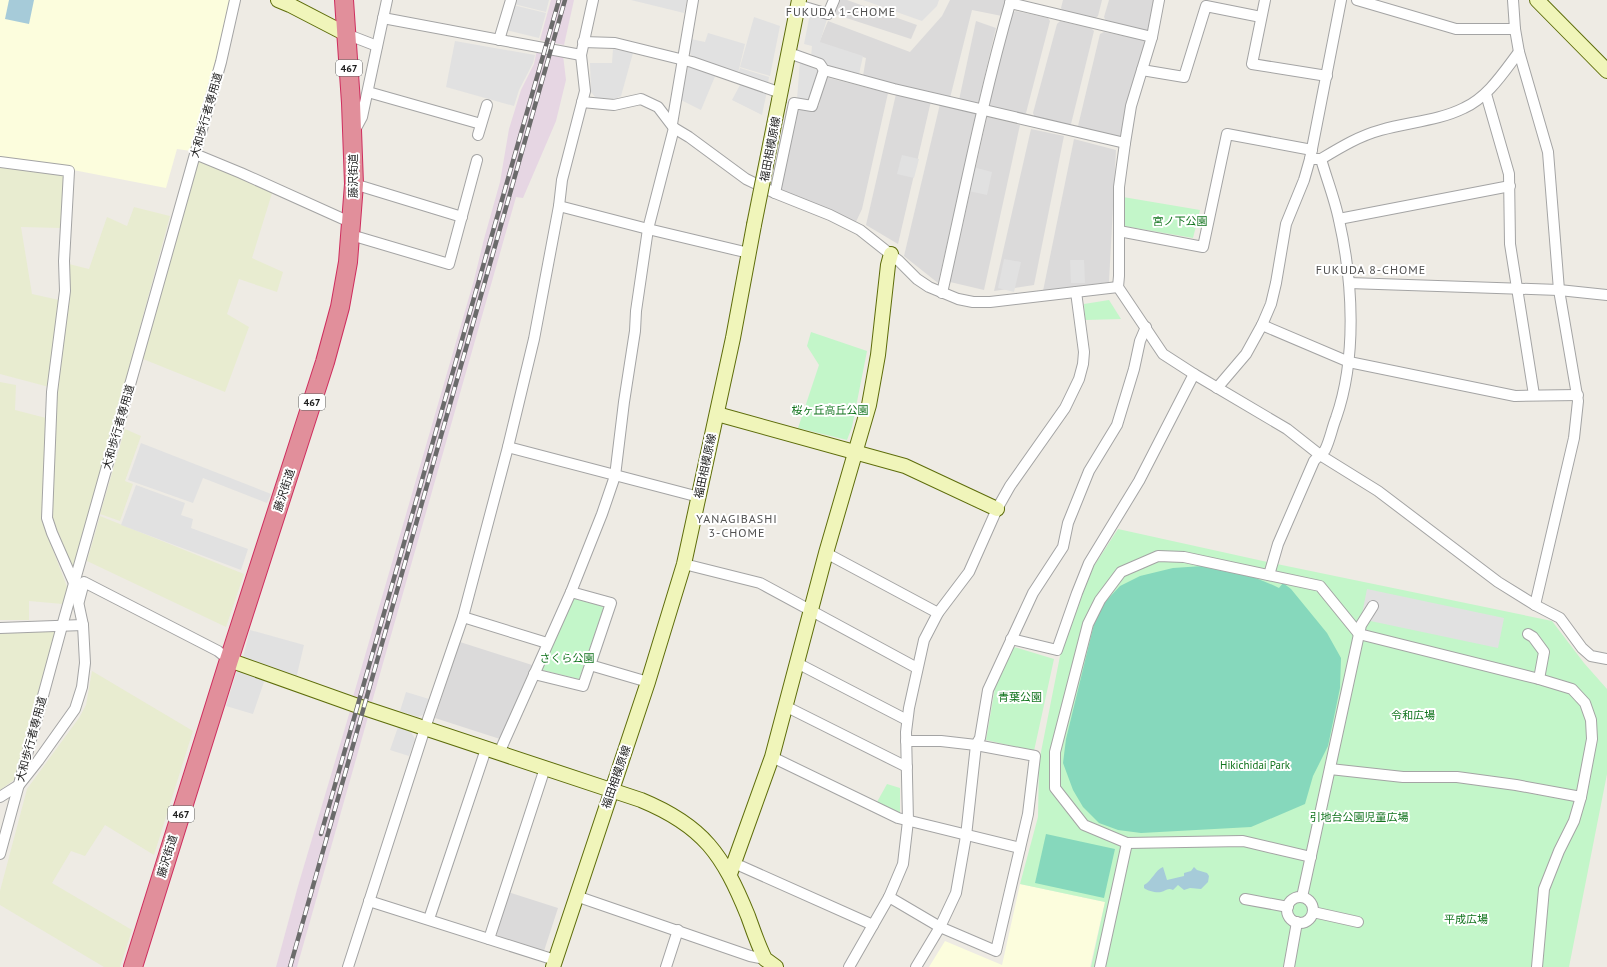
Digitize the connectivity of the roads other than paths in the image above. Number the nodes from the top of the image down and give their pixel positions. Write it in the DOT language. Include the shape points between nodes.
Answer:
graph roads {
  1 [pos="236,0"];
  2 [pos="278,0"];
  3 [pos="344,0"];
  4 [pos="387,0"];
  5 [pos="511,0"];
  6 [pos="592,0"];
  7 [pos="693,0"];
  8 [pos="834,0"];
  9 [pos="1159,0"];
  10 [pos="1265,0"];
  11 [pos="1341,0"];
  12 [pos="1357,0"];
  13 [pos="1513,0"];
  14 [pos="1537,0"];
  15 [pos="798,2"];
  16 [pos="1010,2"];
  17 [pos="1261,17"];
  18 [pos="383,18"];
  19 [pos="1515,29"];
  20 [pos="346,34"];
  21 [pos="1152,37"];
  22 [pos="499,40"];
  23 [pos="583,42"];
  24 [pos="377,46"];
  25 [pos="789,52"];
  26 [pos="1520,52"];
  27 [pos="581,55"];
  28 [pos="682,60"];
  29 [pos="824,70"];
  30 [pos="1142,70"];
  31 [pos="1607,71"];
  32 [pos="1327,76"];
  33 [pos="368,92"];
  34 [pos="1486,94"];
  35 [pos="780,96"];
  36 [pos="582,102"];
  37 [pos="487,105"];
  38 [pos="982,108"];
  39 [pos="481,124"];
  40 [pos="673,126"];
  41 [pos="478,135"];
  42 [pos="352,136"];
  43 [pos="1125,143"];
  44 [pos="195,154"];
  45 [pos="1311,154"];
  46 [pos="1321,159"];
  47 [pos="477,160"];
  48 [pos="0,162"];
  49 [pos="354,184"];
  50 [pos="1510,186"];
  51 [pos="775,194"];
  52 [pos="559,206"];
  53 [pos="462,217"];
  54 [pos="1339,219"];
  55 [pos="351,229"];
  56 [pos="648,229"];
  57 [pos="1119,231"];
  58 [pos="749,253"];
  59 [pos="891,254"];
  60 [pos="1349,283"];
  61 [pos="1118,287"];
  62 [pos="1516,288"];
  63 [pos="1559,290"];
  64 [pos="1076,292"];
  65 [pos="942,293"];
  66 [pos="1607,295"];
  67 [pos="1262,325"];
  68 [pos="1146,327"];
  69 [pos="1349,362"];
  70 [pos="1194,374"];
  71 [pos="1218,388"];
  72 [pos="1534,395"];
  73 [pos="1578,395"];
  74 [pos="717,414"];
  75 [pos="508,447"];
  76 [pos="856,453"];
  77 [pos="1320,455"];
  78 [pos="615,476"];
  79 [pos="699,497"];
  80 [pos="997,509"];
  81 [pos="826,553"];
  82 [pos="684,564"];
  83 [pos="1269,575"];
  84 [pos="74,583"];
  85 [pos="571,592"];
  86 [pos="78,604"];
  87 [pos="1535,605"];
  88 [pos="1373,606"];
  89 [pos="811,610"];
  90 [pos="938,613"];
  91 [pos="463,616"];
  92 [pos="62,626"];
  93 [pos="83,626"];
  94 [pos="0,628"];
  95 [pos="1359,634"];
  96 [pos="1528,634"];
  97 [pos="1011,639"];
  98 [pos="547,643"];
  99 [pos="1607,659"];
  100 [pos="229,660"];
  101 [pos="797,663"];
  102 [pos="590,664"];
  103 [pos="917,668"];
  104 [pos="534,674"];
  105 [pos="1539,679"];
  106 [pos="648,682"];
  107 [pos="785,706"];
  108 [pos="907,720"];
  109 [pos="425,728"];
  110 [pos="906,741"];
  111 [pos="976,745"];
  112 [pos="492,751"];
  113 [pos="772,756"];
  114 [pos="907,767"];
  115 [pos="545,768"];
  116 [pos="1330,769"];
  117 [pos="19,785"];
  118 [pos="612,790"];
  119 [pos="0,797"];
  120 [pos="1581,797"];
  121 [pos="908,821"];
  122 [pos="966,836"];
  123 [pos="1127,843"];
  124 [pos="1020,848"];
  125 [pos="0,854"];
  126 [pos="1311,856"];
  127 [pos="732,868"];
  128 [pos="576,896"];
  129 [pos="889,897"];
  130 [pos="1302,897"];
  131 [pos="1245,899"];
  132 [pos="369,901"];
  133 [pos="1288,907"];
  134 [pos="1313,912"];
  135 [pos="429,919"];
  136 [pos="1297,922"];
  137 [pos="1358,922"];
  138 [pos="873,925"];
  139 [pos="940,927"];
  140 [pos="678,930"];
  141 [pos="489,939"];
  142 [pos="770,963"];
  143 [pos="554,964"];
  144 [pos="132,967"];
  145 [pos="348,967"];
  146 [pos="666,967"];
  147 [pos="849,967"];
  148 [pos="916,967"];
  149 [pos="1100,967"];
  150 [pos="1289,967"];
  151 [pos="1537,967"];
  1 -- 44 [label="street, 大和歩行者専用道"];
  2 -- 20 [label="street"];
  3 -- 20 [label="highway, 藤沢街道 / 467"];
  4 -- 18 [label="street"];
  5 -- 22 [label="street"];
  6 -- 23 [label="street"];
  7 -- 28 [label="street"];
  8 -- 15 [label="street" via="828,14"];
  9 -- 21 [label="street"];
  10 -- 17 [label="street"];
  11 -- 32 [label="street"];
  12 -- 19 [label="street" via="1456,29"];
  13 -- 19 [label="street"];
  14 -- 31 [label="street"];
  15 -- 25 [label="street, 福田相模原線"];
  16 -- 21 [label="street"];
  16 -- 38 [label="street"];
  17 -- 30 [label="street" via="1206,6 1184,77"];
  17 -- 32 [label="street" via="1252,64"];
  18 -- 22 [label="street"];
  18 -- 24 [label="street"];
  19 -- 26 [label="street"];
  20 -- 24 [label="street"];
  20 -- 42 [label="highway, 藤沢街道 / 467"];
  21 -- 30 [label="street"];
  22 -- 27 [label="street"];
  23 -- 27 [label="street"];
  23 -- 28 [label="street" via="615,43"];
  24 -- 33 [label="street"];
  25 -- 29 [label="street" via="820,64"];
  25 -- 35 [label="street, 福田相模原線"];
  26 -- 34 [label="street"];
  26 -- 63 [label="street" via="1548,152"];
  27 -- 36 [label="street" via="585,92"];
  28 -- 35 [label="street"];
  28 -- 40 [label="street"];
  29 -- 38 [label="street" via="894,89"];
  29 -- 51 [label="street" via="812,106 794,103"];
  30 -- 43 [label="street" via="1131,106"];
  32 -- 45 [label="street"];
  33 -- 39 [label="street"];
  33 -- 42 [label="street" via="362,117"];
  34 -- 46 [label="street" via="1464,108 1381,129 1357,138"];
  34 -- 50 [label="street" via="1509,174"];
  35 -- 58 [label="street, 福田相模原線, bridge"];
  36 -- 40 [label="street" via="614,105 641,99 658,106"];
  36 -- 52 [label="street" via="562,180"];
  37 -- 39 [label="street"];
  38 -- 43 [label="street"];
  38 -- 65 [label="street"];
  39 -- 41 [label="street"];
  40 -- 51 [label="street" via="746,179"];
  40 -- 56 [label="street"];
  42 -- 49 [label="highway, 藤沢街道 / 467"];
  43 -- 57 [label="street" via="1119,187"];
  44 -- 55 [label="street" via="242,173"];
  44 -- 84 [label="street, 大和歩行者専用道"];
  45 -- 46 [label="street"];
  45 -- 57 [label="street" via="1227,134 1203,247"];
  45 -- 67 [label="street" via="1304,180 1286,224 1275,290"];
  46 -- 54 [label="street"];
  47 -- 53 [label="street"];
  48 -- 84 [label="street" via="68,171 65,291 52,392 47,518"];
  49 -- 53 [label="street"];
  49 -- 55 [label="highway, 藤沢街道 / 467"];
  50 -- 54 [label="street"];
  50 -- 62 [label="street" via="1510,244"];
  51 -- 59 [label="street" via="830,215 860,230"];
  52 -- 56 [label="street"];
  52 -- 75 [label="street" via="534,340"];
  53 -- 55 [label="street" via="449,264"];
  54 -- 60 [label="street"];
  55 -- 100 [label="highway, 藤沢街道 / 467" via="340,307 325,362"];
  56 -- 58 [label="street"];
  56 -- 78 [label="street"];
  57 -- 61 [label="street"];
  58 -- 74 [label="street, 福田相模原線"];
  59 -- 65 [label="street" via="917,279"];
  59 -- 76 [label="street" via="878,355 869,405"];
  60 -- 62 [label="street"];
  60 -- 69 [label="street"];
  61 -- 64 [label="street"];
  61 -- 68 [label="street"];
  62 -- 63 [label="street"];
  62 -- 72 [label="street"];
  63 -- 66 [label="street"];
  63 -- 73 [label="street"];
  64 -- 65 [label="street" via="990,302 958,300"];
  64 -- 80 [label="street" via="1084,352 1079,379 1064,408 1024,464"];
  67 -- 69 [label="street"];
  67 -- 71 [label="street" via="1246,354"];
  68 -- 70 [label="street" via="1163,354"];
  68 -- 97 [label="street" via="1117,425 1089,472 1068,523 1063,547 1033,593"];
  69 -- 72 [label="street" via="1515,396"];
  69 -- 77 [label="street" via="1341,402 1324,451"];
  70 -- 71 [label="street"];
  70 -- 97 [label="street" via="1139,481 1089,563 1057,650"];
  71 -- 77 [label="street" via="1287,429"];
  72 -- 73 [label="street"];
  73 -- 87 [label="street" via="1574,438"];
  74 -- 76 [label="street"];
  74 -- 79 [label="street, 福田相模原線"];
  75 -- 78 [label="street"];
  75 -- 91 [label="street"];
  76 -- 80 [label="street" via="915,470"];
  76 -- 81 [label="street"];
  77 -- 83 [label="street" via="1314,461 1278,544"];
  77 -- 87 [label="street" via="1378,491 1498,582"];
  78 -- 79 [label="street"];
  78 -- 85 [label="street"];
  79 -- 82 [label="street, 福田相模原線"];
  80 -- 90 [label="street" via="969,572"];
  81 -- 89 [label="street"];
  81 -- 90 [label="street"];
  82 -- 89 [label="street" via="760,583"];
  82 -- 106 [label="street, 福田相模原線"];
  83 -- 95 [label="street" via="1320,586"];
  83 -- 123 [label="street" via="1184,557 1158,556 1121,572 1100,600 1088,624 1055,752 1055,788 1084,826"];
  84 -- 86 [label="street"];
  84 -- 92 [label="street, 大和歩行者専用道"];
  85 -- 98 [label="street"];
  85 -- 102 [label="street" via="611,603"];
  86 -- 93 [label="street"];
  86 -- 100 [label="street" via="84,582 223,654"];
  87 -- 99 [label="street" via="1560,618 1591,656"];
  88 -- 95 [label="street" via="1361,625"];
  89 -- 101 [label="street"];
  89 -- 103 [label="street"];
  90 -- 103 [label="street" via="924,640"];
  91 -- 98 [label="street"];
  91 -- 109 [label="street"];
  92 -- 93 [label="street"];
  92 -- 94 [label="street"];
  92 -- 117 [label="street, 大和歩行者専用道"];
  93 -- 117 [label="street" via="85,663 82,687 75,709"];
  95 -- 105 [label="street"];
  95 -- 116 [label="street"];
  96 -- 105 [label="street" via="1544,652"];
  97 -- 111 [label="street" via="988,690 980,738"];
  98 -- 104 [label="street"];
  100 -- 109 [label="street"];
  100 -- 144 [label="highway, 藤沢街道 / 467"];
  101 -- 107 [label="street"];
  101 -- 108 [label="street"];
  102 -- 104 [label="street" via="583,686"];
  102 -- 106 [label="street"];
  103 -- 108 [label="street"];
  104 -- 112 [label="street"];
  105 -- 120 [label="street" via="1572,689 1585,703 1589,714 1592,739"];
  106 -- 118 [label="street, 福田相模原線"];
  107 -- 113 [label="street"];
  107 -- 114 [label="street"];
  108 -- 110 [label="street"];
  109 -- 112 [label="street"];
  109 -- 132 [label="street"];
  110 -- 111 [label="street"];
  110 -- 114 [label="street"];
  111 -- 122 [label="street"];
  111 -- 124 [label="street" via="1036,756 1028,814"];
  112 -- 115 [label="street"];
  112 -- 135 [label="street"];
  113 -- 121 [label="street"];
  113 -- 127 [label="street"];
  114 -- 121 [label="street"];
  115 -- 118 [label="street"];
  115 -- 141 [label="street"];
  116 -- 120 [label="street" via="1403,777 1457,777"];
  116 -- 126 [label="street"];
  117 -- 119 [label="street"];
  117 -- 125 [label="street, 大和歩行者専用道"];
  118 -- 127 [label="street" via="677,817 702,837"];
  118 -- 128 [label="street, 福田相模原線"];
  120 -- 151 [label="street" via="1574,821 1559,850 1544,889"];
  121 -- 122 [label="street"];
  121 -- 129 [label="street" via="903,864"];
  122 -- 124 [label="street"];
  122 -- 139 [label="street" via="956,893"];
  123 -- 126 [label="street" via="1243,841"];
  123 -- 149 [label="street"];
  124 -- 139 [label="street" via="996,951"];
  126 -- 130 [label="street"];
  127 -- 138 [label="street"];
  127 -- 142 [label="street"];
  128 -- 140 [label="street"];
  128 -- 143 [label="street, 福田相模原線"];
  129 -- 138 [label="street"];
  129 -- 139 [label="street"];
  130 -- 133 [label="street" via="1291,900"];
  130 -- 134 [label="street" via="1310,900"];
  131 -- 133 [label="street"];
  132 -- 135 [label="street"];
  132 -- 145 [label="street"];
  133 -- 136 [label="street" via="1290,918"];
  134 -- 136 [label="street" via="1306,922"];
  134 -- 137 [label="street"];
  135 -- 141 [label="street"];
  136 -- 150 [label="street"];
  138 -- 147 [label="street"];
  139 -- 148 [label="street"];
  140 -- 142 [label="street"];
  140 -- 146 [label="street"];
  141 -- 143 [label="street"];
}
